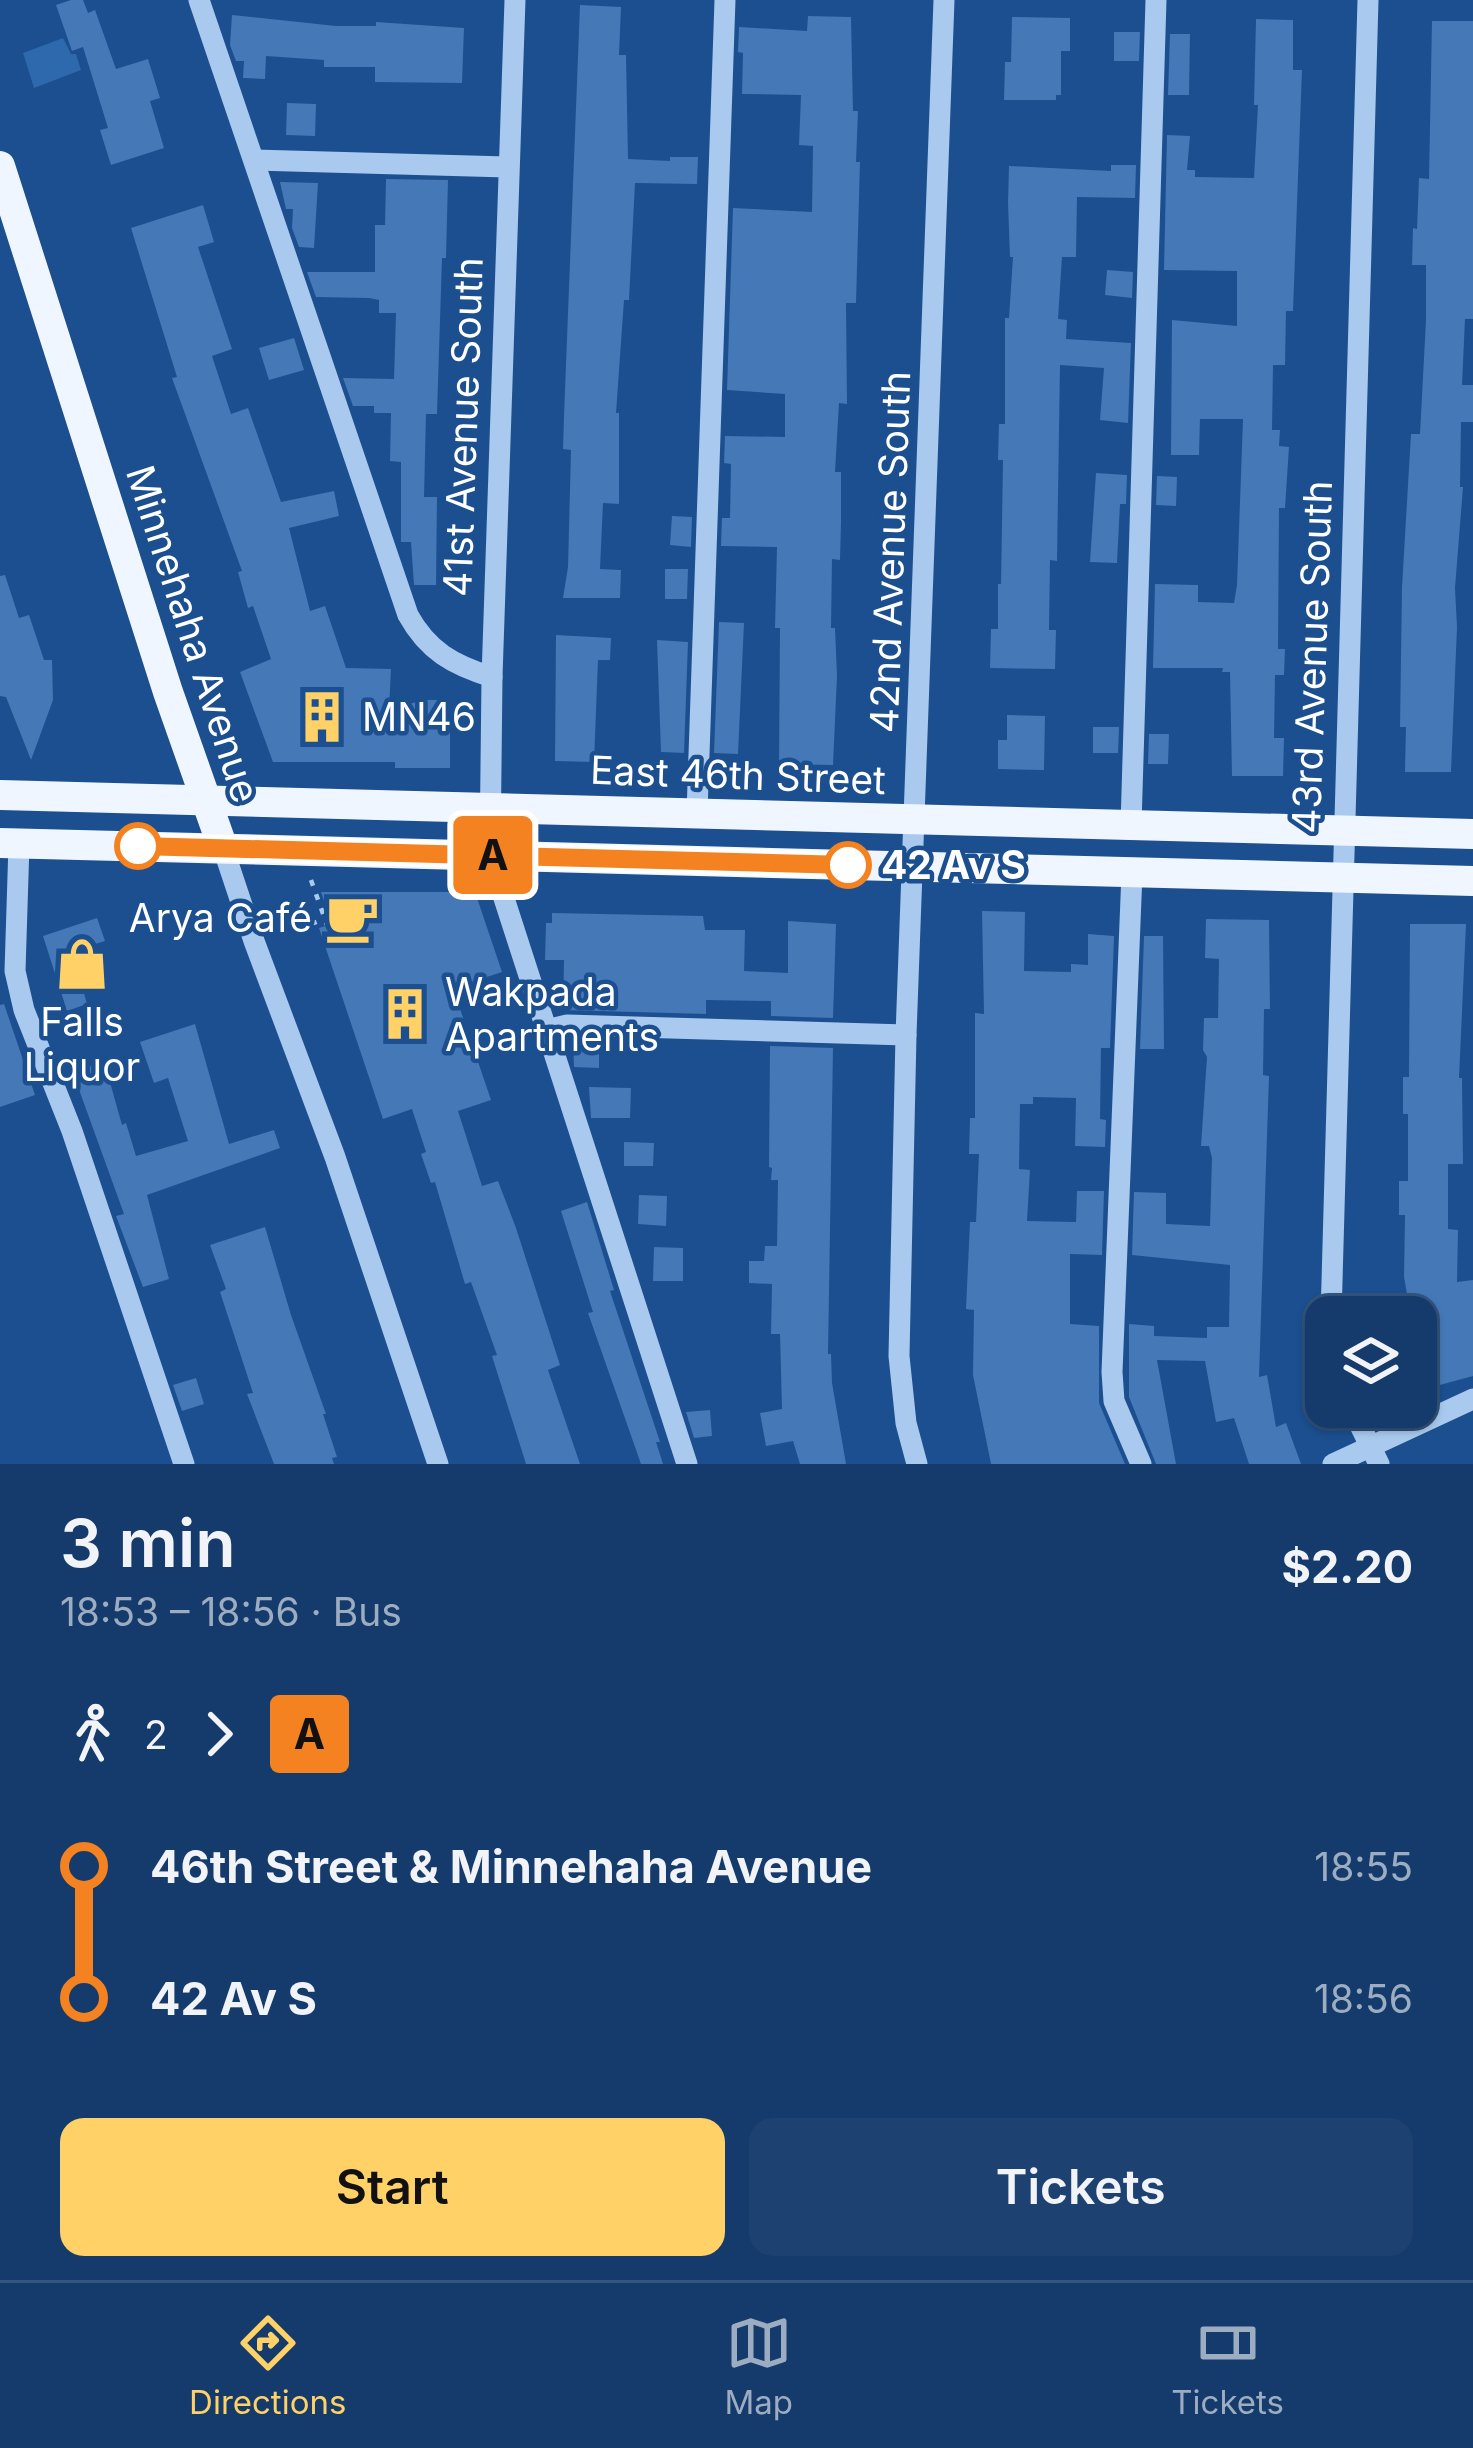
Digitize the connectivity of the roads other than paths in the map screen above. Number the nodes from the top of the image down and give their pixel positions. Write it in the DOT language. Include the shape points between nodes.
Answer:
graph roads {
  1 [pos="199,0"];
  2 [pos="515,0"];
  3 [pos="725,0"];
  4 [pos="944,0"];
  5 [pos="1156,0"];
  6 [pos="1368,0"];
  7 [pos="254,160"];
  8 [pos="0,166"];
  9 [pos="507,167"];
  10 [pos="492,677"];
  11 [pos="0,795"];
  12 [pos="206,800"];
  13 [pos="490,807"];
  14 [pos="697,813"];
  15 [pos="916,819"];
  16 [pos="1131,825"];
  17 [pos="1343,830"];
  18 [pos="1473,834"];
  19 [pos="10,843"];
  20 [pos="224,848"];
  21 [pos="490,855"];
  22 [pos="914,866"];
  23 [pos="1132,873"];
  24 [pos="1341,878"];
  25 [pos="1473,881"];
  26 [pos="546,1030"];
  27 [pos="906,1035"];
  28 [pos="1331,1296"];
  29 [pos="1473,1399"];
  30 [pos="1362,1428"];
  31 [pos="1375,1455"];
  32 [pos="184,1464"];
  33 [pos="438,1464"];
  34 [pos="686,1464"];
  35 [pos="917,1464"];
  36 [pos="1141,1464"];
  37 [pos="1333,1464"];
  1 -- 7 [label="street"];
  2 -- 9 [label="street, 41st Avenue South"];
  3 -- 14 [label="street"];
  4 -- 15 [label="street, 42nd Avenue South"];
  5 -- 16 [label="street"];
  6 -- 17 [label="street, 43rd Avenue South"];
  7 -- 9 [label="street"];
  7 -- 10 [label="street" via="408,615 440,656"];
  8 -- 12 [label="main road, Minnehaha Avenue"];
  9 -- 10 [label="street, 41st Avenue South"];
  10 -- 13 [label="street, 41st Avenue South"];
  11 -- 12 [label="main road, East 46th Street"];
  12 -- 13 [label="main road, East 46th Street"];
  12 -- 20 [label="main road, Minnehaha Avenue"];
  13 -- 14 [label="main road, East 46th Street"];
  13 -- 21 [label="street, 41st Avenue South"];
  14 -- 15 [label="main road, East 46th Street"];
  15 -- 16 [label="main road, East 46th Street"];
  15 -- 22 [label="street, 42nd Avenue South"];
  16 -- 17 [label="main road, East 46th Street"];
  17 -- 18 [label="main road, East 46th Street"];
  17 -- 24 [label="street, 43rd Avenue South"];
  19 -- 20 [label="main road"];
  19 -- 32 [label="street" via="24,1010"];
  20 -- 21 [label="main road"];
  20 -- 33 [label="street, Minnehaha Avenue"];
  21 -- 22 [label="main road"];
  21 -- 26 [label="street, 41st Avenue South"];
  22 -- 23 [label="main road"];
  22 -- 27 [label="street, 42nd Avenue South"];
  23 -- 24 [label="main road"];
  23 -- 36 [label="street" via="1112,1372 1114,1401"];
  24 -- 25 [label="main road"];
  24 -- 28 [label="street, 43rd Avenue South"];
  26 -- 27 [label="street"];
  26 -- 34 [label="street, 41st Avenue South"];
  27 -- 35 [label="street, 42nd Avenue South" via="899,1356"];
  29 -- 31 [label="street"];
  30 -- 31 [label="street"];
  31 -- 37 [label="street"];
}
